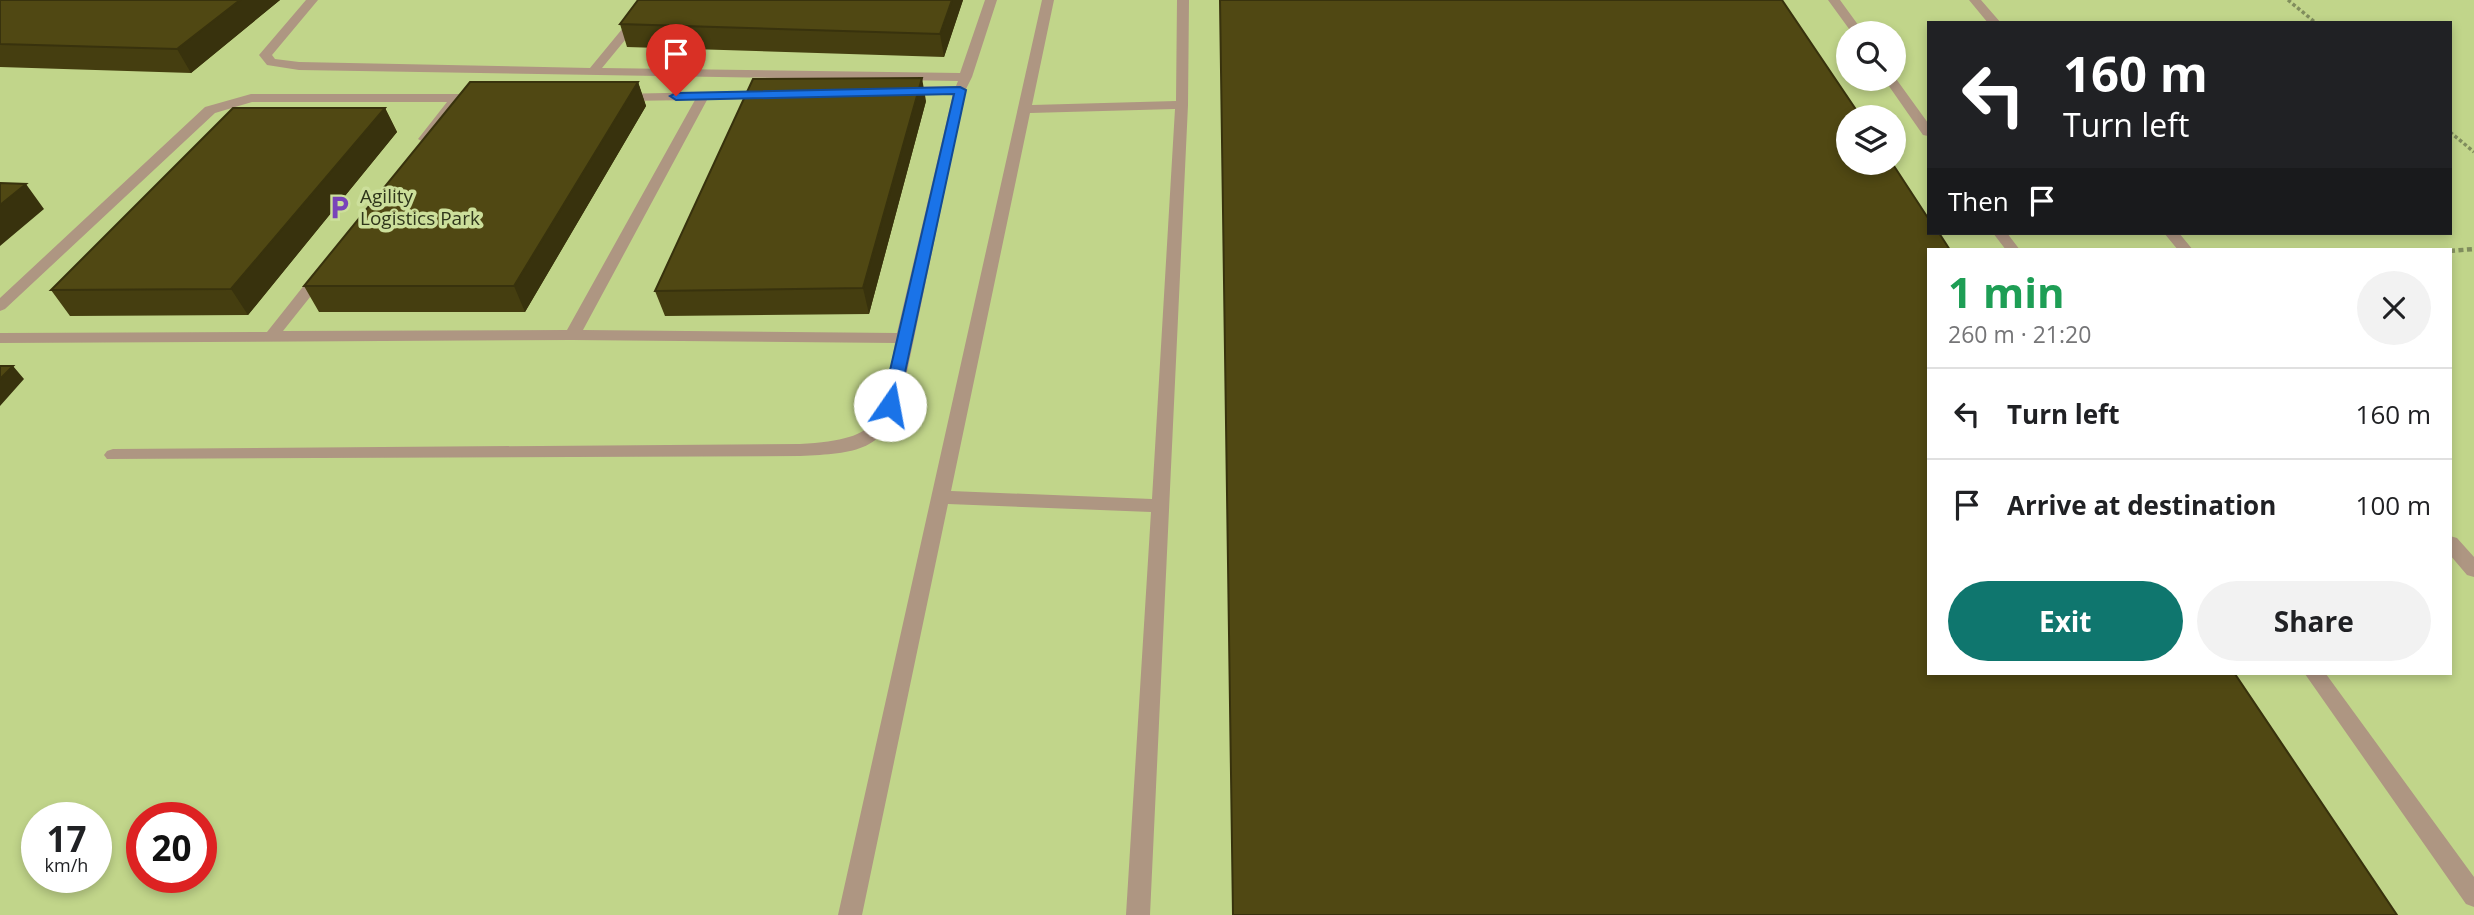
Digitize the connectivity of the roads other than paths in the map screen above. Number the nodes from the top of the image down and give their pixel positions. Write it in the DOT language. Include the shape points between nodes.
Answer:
graph roads {
  1 [pos="312,0"];
  2 [pos="652,0"];
  3 [pos="991,0"];
  4 [pos="1048,0"];
  5 [pos="1183,0"];
  6 [pos="1834,0"];
  7 [pos="1976,0"];
  8 [pos="1849,21"];
  9 [pos="1993,21"];
  10 [pos="593,72"];
  11 [pos="963,83"];
  12 [pos="1899,91"];
  13 [pos="879,92"];
  14 [pos="784,94"];
  15 [pos="703,96"];
  16 [pos="607,97"];
  17 [pos="457,98"];
  18 [pos="498,98"];
  19 [pos="1182,105"];
  20 [pos="1025,109"];
  21 [pos="1927,131"];
  22 [pos="414,153"];
  23 [pos="330,262"];
  24 [pos="0,306"];
  25 [pos="572,335"];
  26 [pos="0,338"];
  27 [pos="270,338"];
  28 [pos="904,338"];
  29 [pos="113,456"];
  30 [pos="940,497"];
  31 [pos="1160,506"];
  32 [pos="2452,545"];
  33 [pos="2474,570"];
  34 [pos="2316,675"];
  35 [pos="2474,896"];
  36 [pos="850,915"];
  37 [pos="1138,915"];
  1 -- 10 [label="lane" via="265,55 271,62"];
  2 -- 10 [label="lane"];
  3 -- 11 [label="lane"];
  4 -- 20 [label="lane"];
  5 -- 19 [label="lane"];
  6 -- 8 [label="lane"];
  7 -- 9 [label="lane"];
  10 -- 11 [label="lane"];
  11 -- 13 [label="lane"];
  11 -- 28 [label="lane"];
  12 -- 21 [label="lane"];
  14 -- 15 [label="lane"];
  15 -- 16 [label="lane"];
  15 -- 25 [label="lane"];
  17 -- 18 [label="lane"];
  17 -- 22 [label="lane"];
  17 -- 24 [label="lane" via="251,98 210,110"];
  19 -- 20 [label="lane"];
  19 -- 31 [label="lane"];
  20 -- 30 [label="lane"];
  23 -- 27 [label="lane"];
  25 -- 27 [label="lane"];
  25 -- 28 [label="lane"];
  26 -- 27 [label="lane"];
  28 -- 29 [label="lane" via="890,405 880,427 868,438 850,444 785,450 487,449"];
  30 -- 31 [label="lane"];
  30 -- 36 [label="lane"];
  31 -- 37 [label="lane"];
  32 -- 33 [label="lane"];
  34 -- 35 [label="lane"];
}
